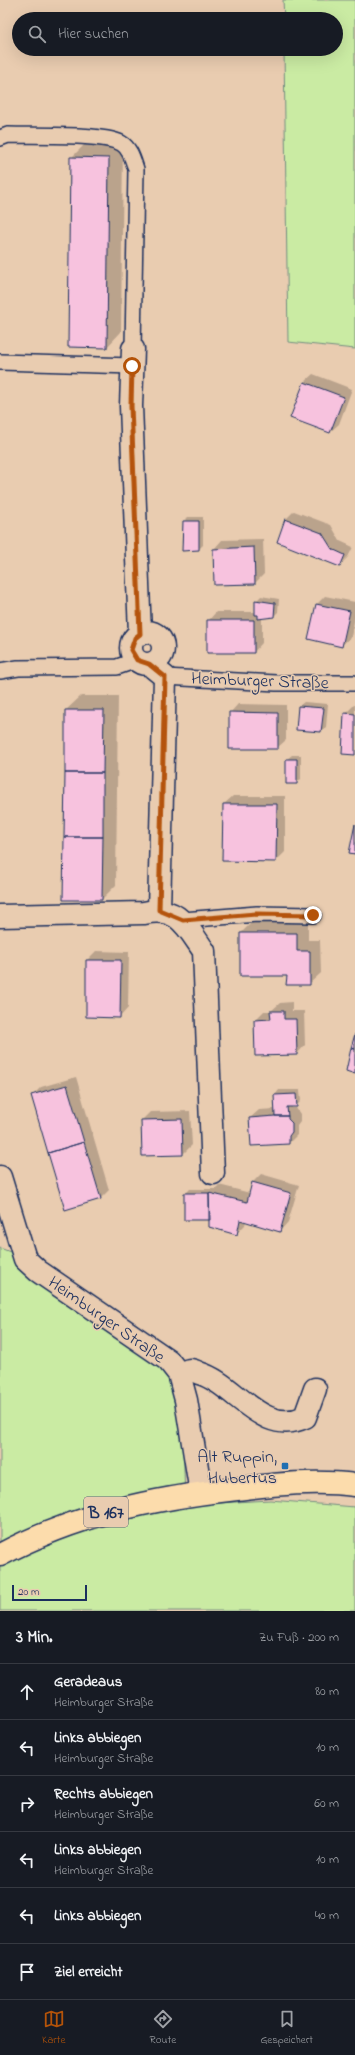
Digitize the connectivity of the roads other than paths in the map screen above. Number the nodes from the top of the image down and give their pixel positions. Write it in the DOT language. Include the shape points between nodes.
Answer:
graph roads {
  1 [pos="0,138"];
  2 [pos="132,358"];
  3 [pos="0,362"];
  4 [pos="150,667"];
  5 [pos="0,671"];
  6 [pos="354,683"];
  7 [pos="159,910"];
  8 [pos="313,915"];
  9 [pos="0,916"];
  10 [pos="183,920"];
  11 [pos="213,1173"];
  12 [pos="0,1177"];
  13 [pos="178,1374"];
  14 [pos="316,1389"];
  15 [pos="355,1485"];
  16 [pos="201,1493"];
  17 [pos="0,1555"];
  1 -- 2 [label="lane" via="8,135 105,138 122,143 132,155 136,169"];
  2 -- 3 [label="lane"];
  2 -- 4 [label="street" via="131,406 140,634 151,633 158,636 162,654"];
  4 -- 5 [label="lane" via="18,668"];
  4 -- 6 [label="lane, Heimburger Straße" via="276,683"];
  4 -- 7 [label="street, Heimburger Straße"];
  7 -- 9 [label="street" via="144,913"];
  7 -- 10 [label="street"];
  8 -- 10 [label="lane" via="256,914"];
  10 -- 11 [label="street" via="204,951"];
  12 -- 13 [label="street, Heimburger Straße" via="25,1259 38,1271 168,1360"];
  13 -- 14 [label="street" via="190,1370 210,1376 259,1414 278,1421 296,1421 306,1417"];
  13 -- 16 [label="street, Heimburger Straße" via="193,1437"];
  15 -- 16 [label="main road, B 167" via="271,1485"];
  16 -- 17 [label="main road, B 167" via="105,1512 54,1530"];
}
